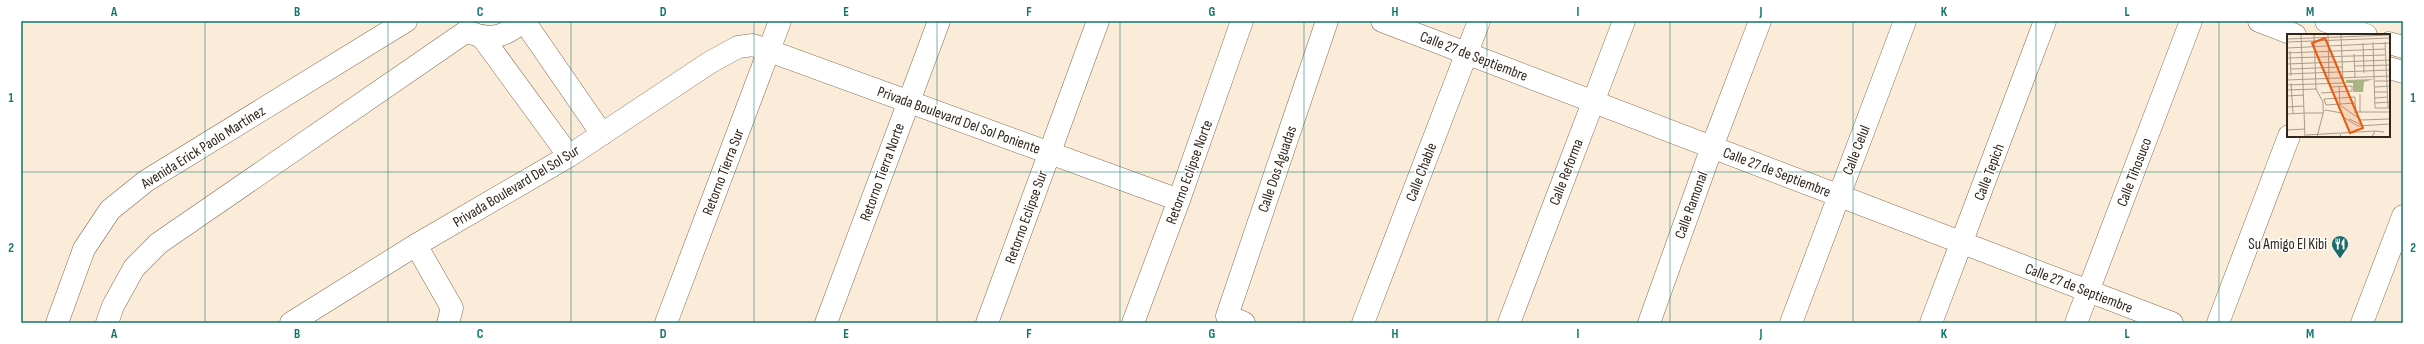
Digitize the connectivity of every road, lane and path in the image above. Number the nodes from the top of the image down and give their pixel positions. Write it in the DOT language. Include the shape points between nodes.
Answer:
graph roads {
  1 [pos="406,21"];
  2 [pos="523,21"];
  3 [pos="780,21"];
  4 [pos="939,21"];
  5 [pos="1098,21"];
  6 [pos="1242,21"];
  7 [pos="1328,21"];
  8 [pos="1382,21"];
  9 [pos="1479,21"];
  10 [pos="1624,21"];
  11 [pos="1760,21"];
  12 [pos="1905,21"];
  13 [pos="2045,21"];
  14 [pos="2191,21"];
  15 [pos="2259,21"];
  16 [pos="2330,25"];
  17 [pos="468,30"];
  18 [pos="2293,34"];
  19 [pos="2362,34"];
  20 [pos="2390,43"];
  21 [pos="738,47"];
  22 [pos="2403,48"];
  23 [pos="769,51"];
  24 [pos="1466,53"];
  25 [pos="2390,68"];
  26 [pos="2403,72"];
  27 [pos="908,102"];
  28 [pos="1593,102"];
  29 [pos="602,134"];
  30 [pos="2290,137"];
  31 [pos="1712,147"];
  32 [pos="1050,153"];
  33 [pos="569,156"];
  34 [pos="1839,196"];
  35 [pos="1179,200"];
  36 [pos="2403,216"];
  37 [pos="1962,243"];
  38 [pos="416,245"];
  39 [pos="2088,291"];
  40 [pos="1236,320"];
  41 [pos="57,323"];
  42 [pos="107,323"];
  43 [pos="292,323"];
  44 [pos="448,323"];
  45 [pos="666,323"];
  46 [pos="826,323"];
  47 [pos="988,323"];
  48 [pos="1133,323"];
  49 [pos="1363,323"];
  50 [pos="1509,323"];
  51 [pos="1649,323"];
  52 [pos="1791,323"];
  53 [pos="1931,323"];
  54 [pos="2076,323"];
  55 [pos="2172,323"];
  56 [pos="2218,323"];
  57 [pos="2362,323"];
  1 -- 41 [label="street, Avenida Erick Paolo Martínez" via="146,181 110,210 84,249"];
  2 -- 17 [label="street" via="512,31 497,37"];
  2 -- 29 [label="street"];
  3 -- 23 [label="street, Retorno Tierra Sur"];
  4 -- 27 [label="street, Retorno Tierra Norte"];
  5 -- 32 [label="street, Retorno Eclipse Sur"];
  6 -- 35 [label="street, Retorno Eclipse Norte"];
  7 -- 40 [label="street, Calle Dos Aguadas"];
  8 -- 24 [label="street, Calle 27 de Septiembre"];
  9 -- 24 [label="street, Calle Chable"];
  10 -- 28 [label="street, Calle Reforma"];
  11 -- 31 [label="street, Calle Ramonal"];
  12 -- 34 [label="street, Calle Celul"];
  13 -- 37 [label="street, Calle Tepich"];
  14 -- 39 [label="street, Calle Tihosuco"];
  15 -- 18 [label="street"];
  16 -- 19 [label="street"];
  17 -- 33 [label="street"];
  17 -- 42 [label="street" via="159,243 134,268 113,306"];
  20 -- 22 [label="street"];
  21 -- 23 [label="street, Privada Boulevard Del Sol Poniente" via="754,45"];
  21 -- 29 [label="street, Privada Boulevard Del Sol Sur" via="709,63"];
  23 -- 27 [label="street, Privada Boulevard Del Sol Poniente"];
  23 -- 45 [label="street, Retorno Tierra Sur"];
  24 -- 28 [label="street, Calle 27 de Septiembre"];
  24 -- 49 [label="street, Calle Chable"];
  25 -- 26 [label="street"];
  27 -- 32 [label="street, Privada Boulevard Del Sol Poniente"];
  27 -- 46 [label="street, Retorno Tierra Norte"];
  28 -- 31 [label="street, Calle 27 de Septiembre"];
  28 -- 50 [label="street, Calle Reforma"];
  29 -- 33 [label="street, Privada Boulevard Del Sol Sur"];
  30 -- 56 [label="street"];
  31 -- 34 [label="street, Calle 27 de Septiembre"];
  31 -- 51 [label="street, Calle Ramonal"];
  32 -- 35 [label="street, Privada Boulevard Del Sol Poniente"];
  32 -- 47 [label="street, Retorno Eclipse Sur"];
  33 -- 38 [label="street, Privada Boulevard Del Sol Sur"];
  34 -- 37 [label="street, Calle 27 de Septiembre"];
  34 -- 52 [label="street, Calle Celul"];
  35 -- 48 [label="street, Retorno Eclipse Norte"];
  36 -- 57 [label="street"];
  37 -- 39 [label="street, Calle 27 de Septiembre"];
  37 -- 53 [label="street, Calle Tepich"];
  38 -- 43 [label="street, Privada Boulevard Del Sol Sur"];
  38 -- 44 [label="street" via="452,308"];
  39 -- 54 [label="street, Calle Tihosuco"];
  39 -- 55 [label="street, Calle 27 de Septiembre"];
}
